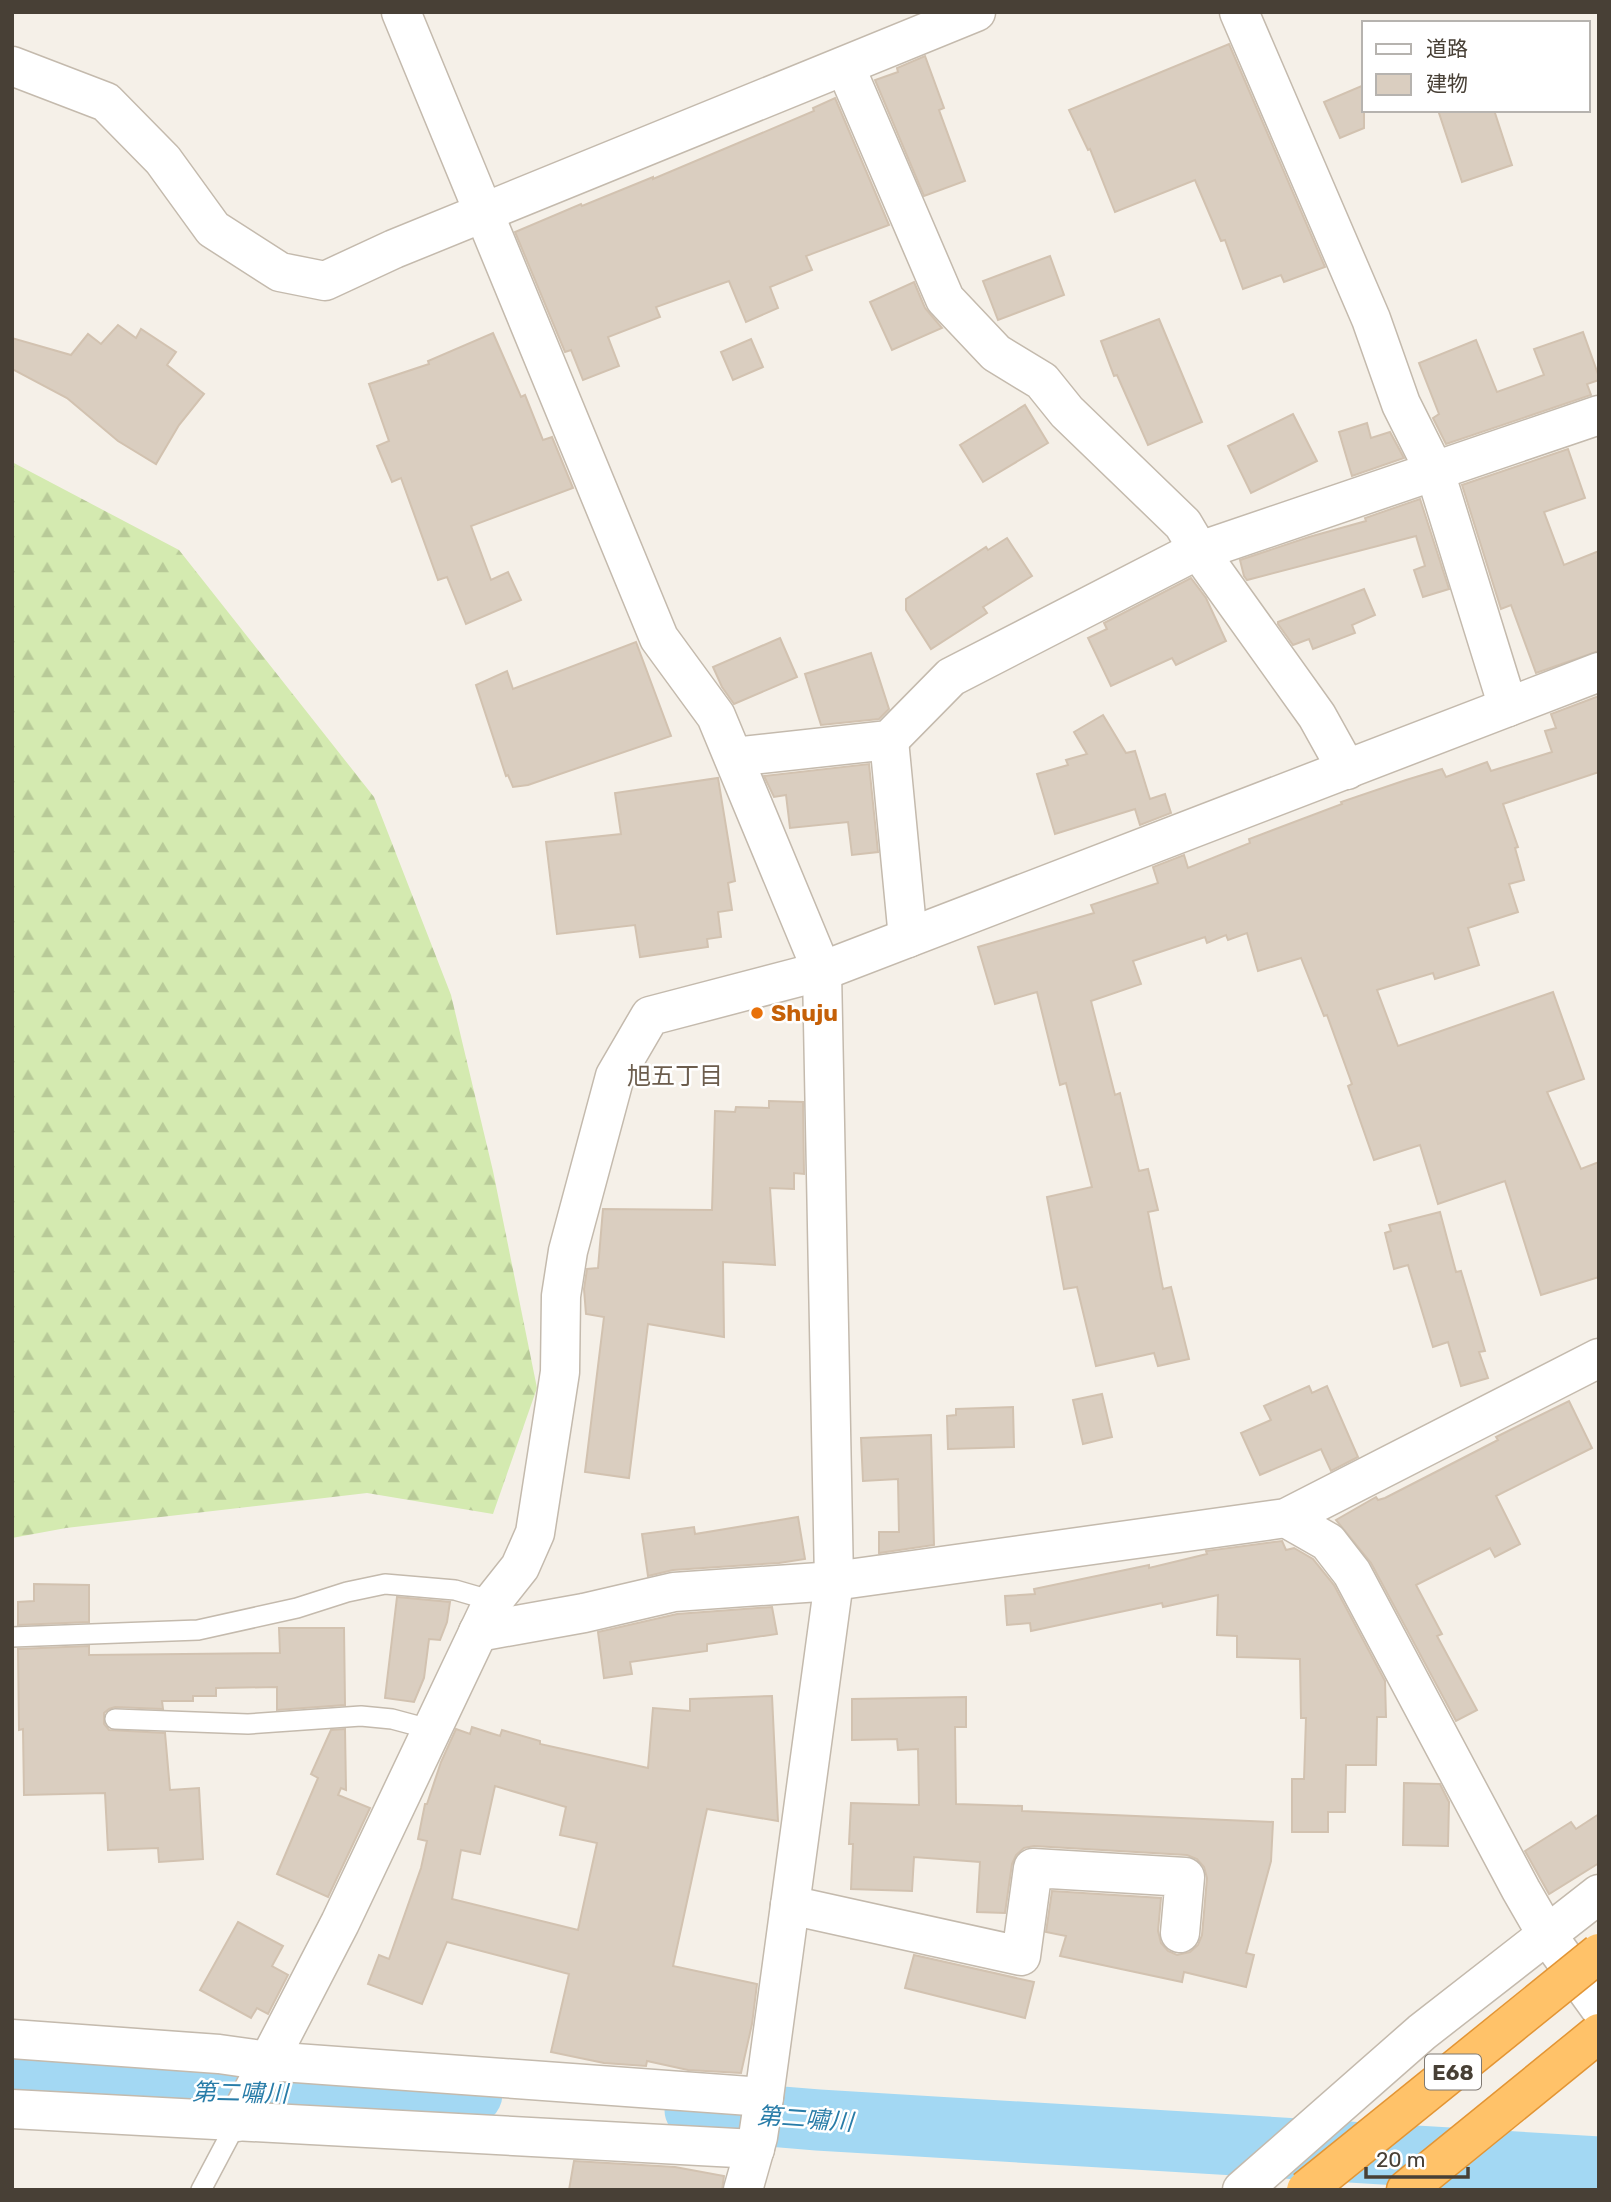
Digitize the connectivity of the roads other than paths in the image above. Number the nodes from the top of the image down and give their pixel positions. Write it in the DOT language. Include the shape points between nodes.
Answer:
graph roads {
  1 [pos="401,12"];
  2 [pos="976,12"];
  3 [pos="1239,12"];
  4 [pos="12,66"];
  5 [pos="845,66"];
  6 [pos="483,214"];
  7 [pos="1599,415"];
  8 [pos="1435,472"];
  9 [pos="1199,551"];
  10 [pos="1599,672"];
  11 [pos="1508,707"];
  12 [pos="889,740"];
  13 [pos="734,757"];
  14 [pos="1347,770"];
  15 [pos="908,938"];
  16 [pos="822,971"];
  17 [pos="1599,1358"];
  18 [pos="1286,1518"];
  19 [pos="834,1581"];
  20 [pos="485,1617"];
  21 [pos="12,1637"];
  22 [pos="115,1719"];
  23 [pos="433,1730"];
  24 [pos="1599,1894"];
  25 [pos="790,1905"];
  26 [pos="1180,1933"];
  27 [pos="1547,1935"];
  28 [pos="1599,1953"];
  29 [pos="1599,2007"];
  30 [pos="1599,2033"];
  31 [pos="12,2039"];
  32 [pos="266,2065"];
  33 [pos="764,2097"];
  34 [pos="12,2109"];
  35 [pos="241,2115"];
  36 [pos="756,2143"];
  37 [pos="201,2190"];
  38 [pos="743,2190"];
  39 [pos="1242,2190"];
  40 [pos="1306,2190"];
  41 [pos="1406,2190"];
  1 -- 6 [label="street"];
  2 -- 5 [label="street"];
  3 -- 8 [label="street" via="1371,320 1401,404"];
  4 -- 6 [label="street" via="106,102 163,160 213,229 280,272 325,281"];
  5 -- 6 [label="street"];
  5 -- 9 [label="street" via="945,299 996,353 1042,381 1067,412 1183,524"];
  6 -- 13 [label="street" via="659,638 716,716"];
  7 -- 8 [label="street"];
  8 -- 9 [label="street"];
  8 -- 11 [label="street"];
  9 -- 12 [label="street" via="951,677"];
  9 -- 14 [label="street" via="1317,716"];
  10 -- 11 [label="street"];
  11 -- 14 [label="street"];
  12 -- 13 [label="street"];
  12 -- 15 [label="street"];
  13 -- 16 [label="street"];
  14 -- 15 [label="street"];
  15 -- 16 [label="street"];
  16 -- 19 [label="street"];
  16 -- 20 [label="street" via="650,1016 615,1076 568,1251 561,1296 560,1372 535,1533 520,1567"];
  17 -- 18 [label="street"];
  18 -- 19 [label="street"];
  18 -- 27 [label="street" via="1328,1542 1352,1573"];
  19 -- 20 [label="street" via="674,1592 584,1613"];
  19 -- 25 [label="street"];
  20 -- 21 [label="lane" via="455,1590 385,1584 198,1630"];
  20 -- 23 [label="street"];
  22 -- 23 [label="lane" via="248,1724 361,1716"];
  23 -- 32 [label="street"];
  24 -- 27 [label="street"];
  25 -- 26 [label="street" via="1021,1956 1033,1868 1185,1877"];
  25 -- 33 [label="street"];
  27 -- 29 [label="street"];
  27 -- 39 [label="street" via="1422,2032"];
  28 -- 40 [label="highway, E68, bridge"];
  30 -- 41 [label="highway, E68"];
  31 -- 32 [label="street" via="219,2054"];
  32 -- 33 [label="street"];
  32 -- 35 [label="street"];
  33 -- 36 [label="street"];
  34 -- 35 [label="street"];
  35 -- 36 [label="street"];
  35 -- 37 [label="lane"];
  36 -- 38 [label="street"];
}
